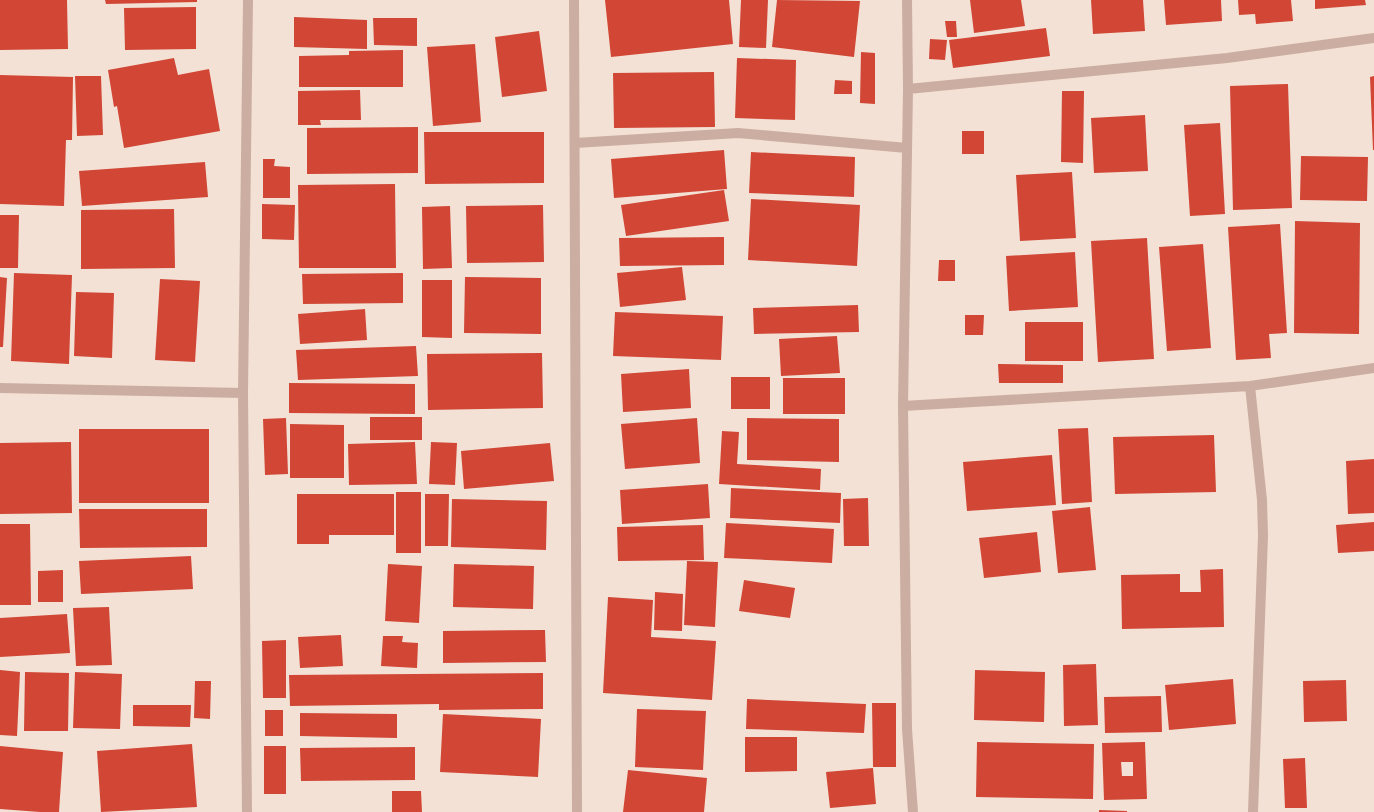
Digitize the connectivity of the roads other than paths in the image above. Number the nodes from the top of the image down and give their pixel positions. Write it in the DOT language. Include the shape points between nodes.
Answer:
graph roads {
  1 [pos="248,0"];
  2 [pos="574,0"];
  3 [pos="907,0"];
  4 [pos="1374,38"];
  5 [pos="908,89"];
  6 [pos="575,143"];
  7 [pos="907,148"];
  8 [pos="1374,368"];
  9 [pos="1250,386"];
  10 [pos="0,388"];
  11 [pos="243,393"];
  12 [pos="903,406"];
  13 [pos="247,812"];
  14 [pos="577,812"];
  15 [pos="913,812"];
  16 [pos="1253,812"];
  1 -- 11 [label="street"];
  2 -- 6 [label="street"];
  3 -- 5 [label="street"];
  4 -- 5 [label="street" via="1227,58"];
  5 -- 7 [label="street"];
  6 -- 7 [label="street" via="738,134"];
  6 -- 14 [label="street"];
  7 -- 12 [label="street"];
  8 -- 9 [label="street"];
  9 -- 12 [label="street"];
  9 -- 16 [label="street" via="1262,500 1263,536"];
  10 -- 11 [label="street"];
  11 -- 13 [label="street"];
  12 -- 15 [label="street" via="907,729"];
}
